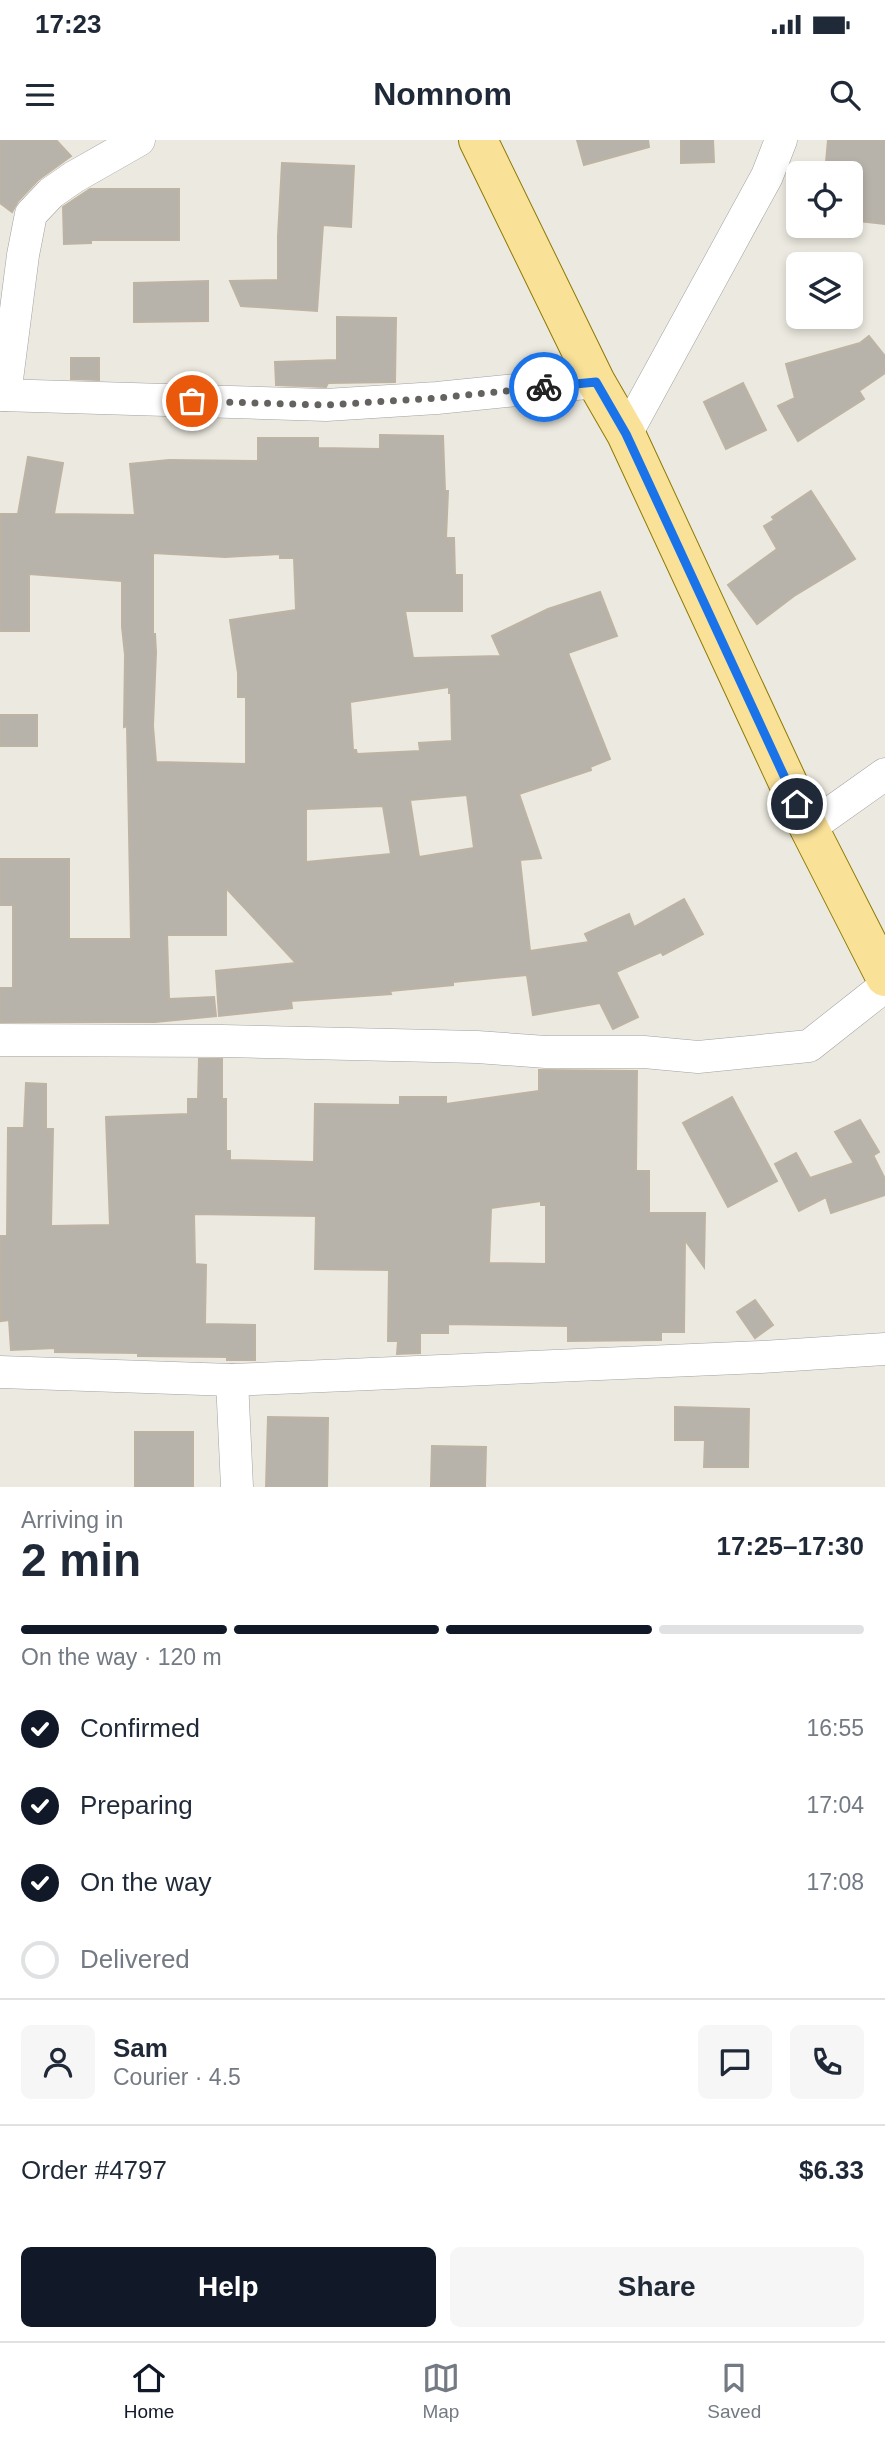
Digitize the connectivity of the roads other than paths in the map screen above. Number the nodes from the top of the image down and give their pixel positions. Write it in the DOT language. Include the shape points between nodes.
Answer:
graph roads {
  1 [pos="139,140"];
  2 [pos="478,140"];
  3 [pos="781,140"];
  4 [pos="596,382"];
  5 [pos="2,395"];
  6 [pos="626,434"];
  7 [pos="885,774"];
  8 [pos="809,828"];
  9 [pos="885,977"];
  10 [pos="885,986"];
  11 [pos="0,1040"];
  12 [pos="885,1349"];
  13 [pos="0,1372"];
  14 [pos="232,1380"];
  15 [pos="237,1487"];
  1 -- 5 [label="street" via="62,185 31,215"];
  2 -- 4 [label="main road"];
  3 -- 6 [label="street" via="767,176"];
  4 -- 5 [label="street" via="326,405"];
  4 -- 6 [label="main road"];
  6 -- 8 [label="main road"];
  7 -- 8 [label="street"];
  8 -- 9 [label="main road"];
  10 -- 11 [label="street" via="809,1046 698,1057 477,1046"];
  12 -- 14 [label="street"];
  13 -- 14 [label="street"];
  14 -- 15 [label="street"];
}
